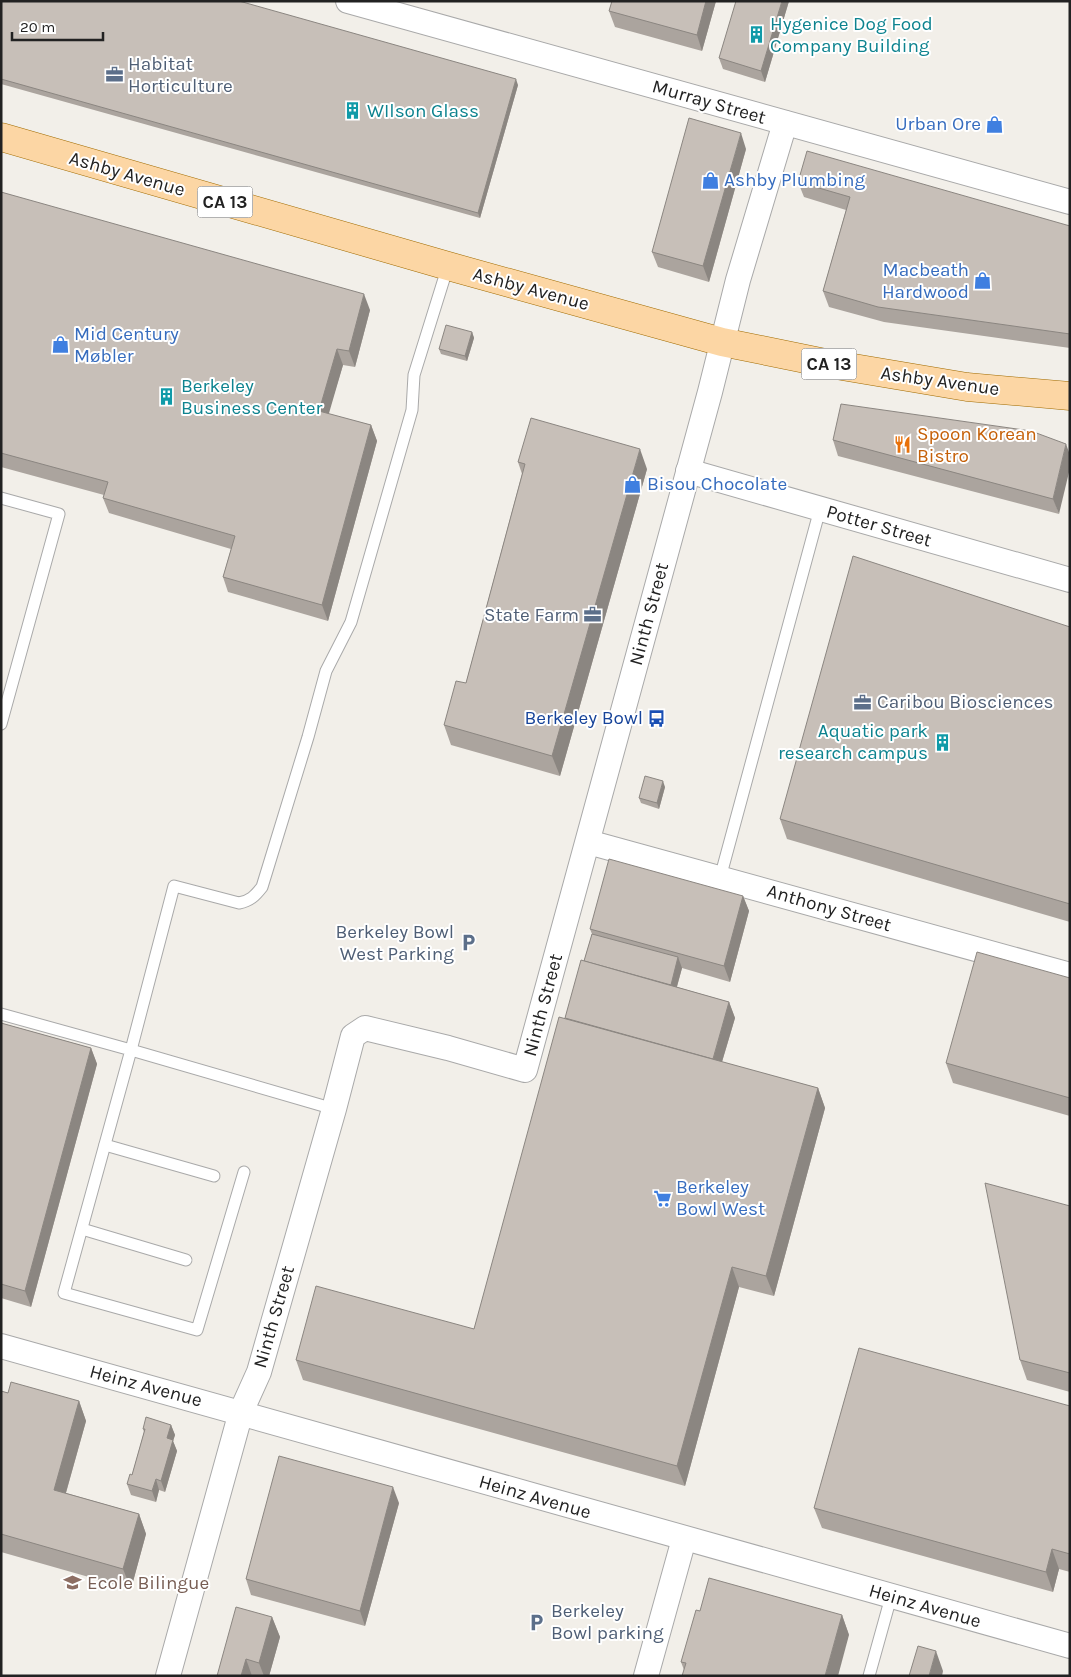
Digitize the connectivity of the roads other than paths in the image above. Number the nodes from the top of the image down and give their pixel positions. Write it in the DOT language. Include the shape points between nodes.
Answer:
graph roads {
  1 [pos="348,1"];
  2 [pos="785,123"];
  3 [pos="1,137"];
  4 [pos="1070,202"];
  5 [pos="448,266"];
  6 [pos="722,342"];
  7 [pos="1070,396"];
  8 [pos="688,471"];
  9 [pos="1,498"];
  10 [pos="820,509"];
  11 [pos="1070,580"];
  12 [pos="1,724"];
  13 [pos="588,842"];
  14 [pos="720,878"];
  15 [pos="1070,975"];
  16 [pos="1,1014"];
  17 [pos="131,1050"];
  18 [pos="334,1109"];
  19 [pos="105,1145"];
  20 [pos="244,1172"];
  21 [pos="214,1176"];
  22 [pos="82,1230"];
  23 [pos="186,1260"];
  24 [pos="1,1346"];
  25 [pos="241,1412"];
  26 [pos="684,1539"];
  27 [pos="891,1597"];
  28 [pos="1070,1646"];
  29 [pos="168,1676"];
  30 [pos="646,1676"];
  31 [pos="869,1676"];
  1 -- 2 [label="street, Murray Street"];
  2 -- 4 [label="street, Murray Street"];
  2 -- 6 [label="street, Ninth Street"];
  3 -- 5 [label="main road, Ashby Avenue / CA 13"];
  5 -- 6 [label="main road, Ashby Avenue / CA 13"];
  5 -- 17 [label="lane" via="414,375 412,410 351,622 326,671 262,887 248,901 239,903 174,886"];
  6 -- 7 [label="main road, Ashby Avenue / CA 13" via="967,387"];
  6 -- 8 [label="street, Ninth Street"];
  8 -- 10 [label="street, Potter Street"];
  8 -- 13 [label="street, Ninth Street"];
  9 -- 12 [label="lane" via="59,514"];
  10 -- 11 [label="street, Potter Street"];
  10 -- 14 [label="lane"];
  13 -- 14 [label="street, Anthony Street"];
  13 -- 18 [label="street, Ninth Street" via="526,1070 365,1028 354,1036"];
  14 -- 15 [label="street, Anthony Street"];
  16 -- 17 [label="lane"];
  17 -- 18 [label="lane"];
  17 -- 19 [label="lane"];
  18 -- 25 [label="street, Ninth Street" via="259,1372"];
  19 -- 21 [label="lane"];
  19 -- 22 [label="lane"];
  20 -- 22 [label="lane" via="197,1330 64,1293"];
  22 -- 23 [label="lane"];
  24 -- 25 [label="street, Heinz Avenue"];
  25 -- 26 [label="street, Heinz Avenue"];
  25 -- 29 [label="street, Ninth Street"];
  26 -- 27 [label="street, Heinz Avenue"];
  26 -- 30 [label="street"];
  27 -- 28 [label="street, Heinz Avenue"];
  27 -- 31 [label="lane"];
}
